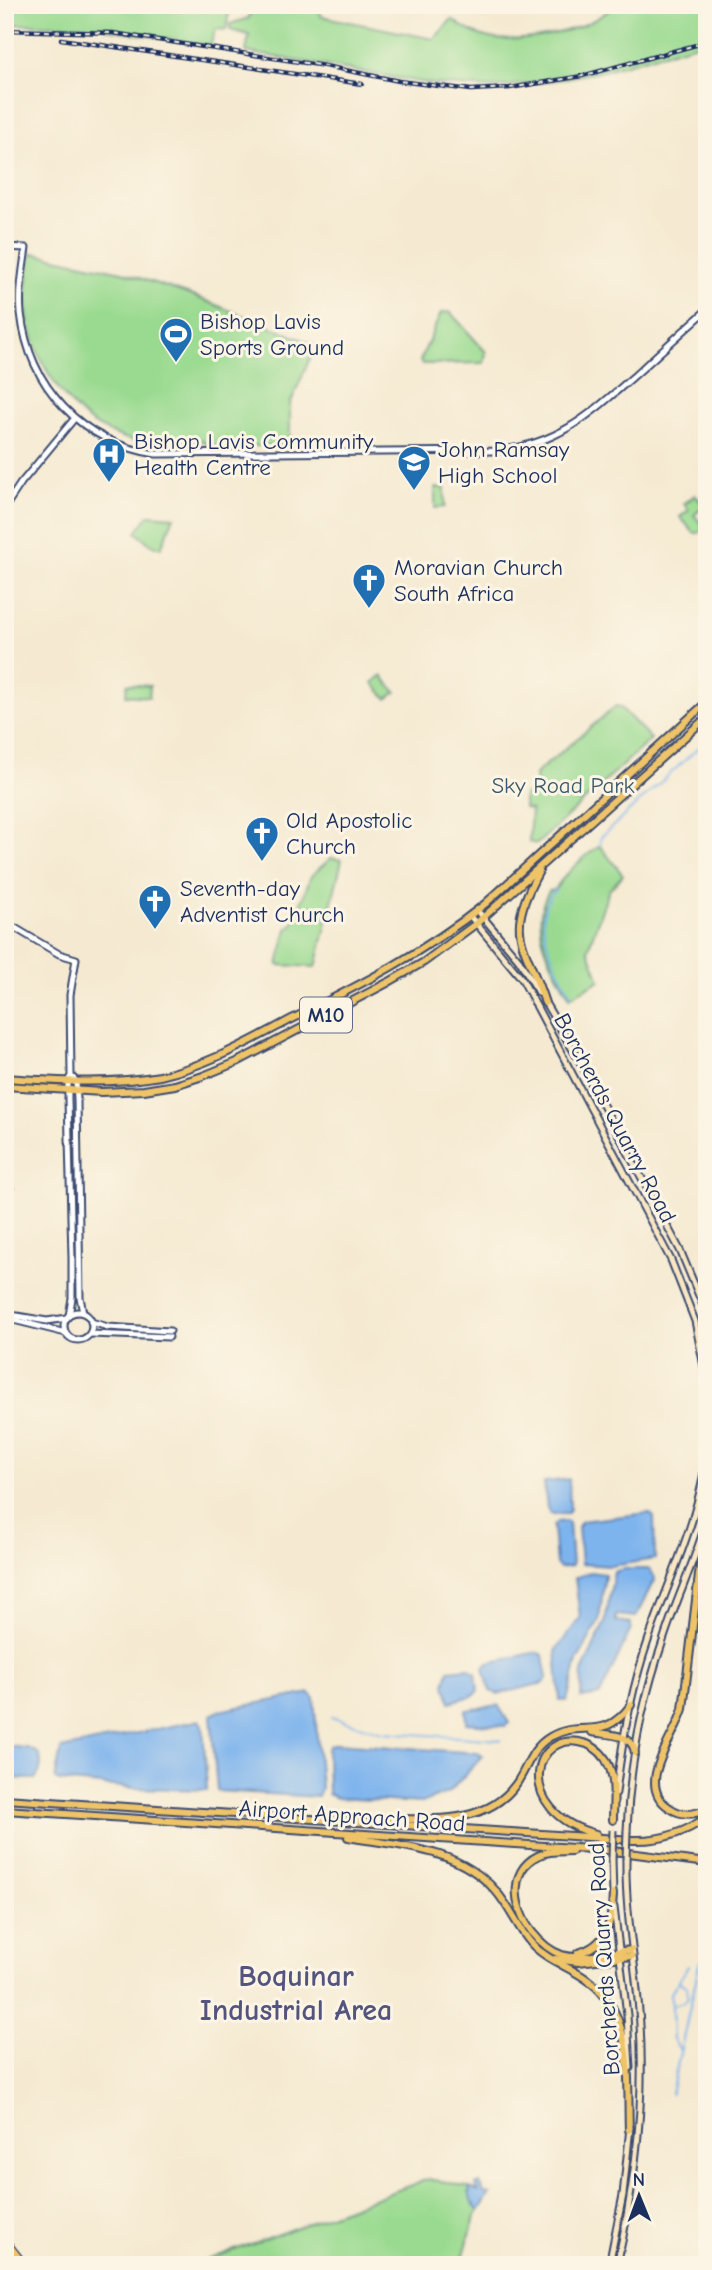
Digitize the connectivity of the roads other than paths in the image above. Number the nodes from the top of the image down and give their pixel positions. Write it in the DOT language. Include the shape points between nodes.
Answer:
graph roads {
  1 [pos="5,247"];
  2 [pos="707,310"];
  3 [pos="74,419"];
  4 [pos="5,507"];
  5 [pos="707,702"];
  6 [pos="707,718"];
  7 [pos="542,866"];
  8 [pos="477,910"];
  9 [pos="470,916"];
  10 [pos="484,917"];
  11 [pos="5,922"];
  12 [pos="477,923"];
  13 [pos="545,1003"];
  14 [pos="5,1078"];
  15 [pos="72,1079"];
  16 [pos="5,1086"];
  17 [pos="68,1090"];
  18 [pos="77,1091"];
  19 [pos="5,1183"];
  20 [pos="5,1193"];
  21 [pos="83,1313"];
  22 [pos="707,1315"];
  23 [pos="5,1316"];
  24 [pos="68,1317"];
  25 [pos="91,1322"];
  26 [pos="66,1333"];
  27 [pos="90,1334"];
  28 [pos="707,1382"];
  29 [pos="707,1452"];
  30 [pos="706,1522"];
  31 [pos="631,1705"];
  32 [pos="583,1730"];
  33 [pos="623,1738"];
  34 [pos="635,1753"];
  35 [pos="5,1799"];
  36 [pos="707,1809"];
  37 [pos="5,1810"];
  38 [pos="707,1817"];
  39 [pos="334,1820"];
  40 [pos="613,1820"];
  41 [pos="256,1828"];
  42 [pos="607,1838"];
  43 [pos="605,1850"];
  44 [pos="707,1863"];
  45 [pos="613,1894"];
  46 [pos="538,1938"];
  47 [pos="541,1952"];
  48 [pos="632,1953"];
  49 [pos="619,1954"];
  50 [pos="629,2130"];
  51 [pos="5,2241"];
  52 [pos="5,2259"];
  53 [pos="9,2265"];
  54 [pos="24,2265"];
  55 [pos="609,2265"];
  56 [pos="617,2265"];
  1 -- 3 [label="street" via="26,248 20,299 28,347 48,389"];
  2 -- 3 [label="street" via="585,418 549,439 512,449 170,455 124,447"];
  3 -- 4 [label="street"];
  5 -- 8 [label="main road, M10"];
  6 -- 7 [label="main road, M10"];
  7 -- 10 [label="main road, M10"];
  7 -- 13 [label="main road" via="524,900 520,932"];
  8 -- 9 [label="main road, M10"];
  8 -- 10 [label="main road, Borcherds Quarry Road"];
  9 -- 12 [label="main road, Borcherds Quarry Road"];
  9 -- 15 [label="main road, M10" via="392,968 213,1059 147,1078"];
  10 -- 12 [label="main road, M10"];
  10 -- 13 [label="main road, Borcherds Quarry Road" via="519,960"];
  11 -- 15 [label="street" via="76,959 70,995"];
  12 -- 18 [label="main road, M10" via="401,976 218,1070 154,1089"];
  12 -- 28 [label="main road, Borcherds Quarry Road" via="526,986 668,1255 695,1321"];
  13 -- 22 [label="main road, Borcherds Quarry Road" via="683,1255"];
  14 -- 15 [label="main road, M10"];
  15 -- 17 [label="street"];
  15 -- 18 [label="street"];
  16 -- 17 [label="main road, M10"];
  17 -- 18 [label="main road, M10"];
  17 -- 24 [label="street" via="72,1258"];
  18 -- 21 [label="street"];
  19 -- 20 [label="street" via="10,1189"];
  21 -- 24 [label="street"];
  21 -- 25 [label="street"];
  23 -- 24 [label="street" via="47,1321"];
  23 -- 26 [label="street"];
  24 -- 26 [label="street"];
  25 -- 27 [label="street"];
  25 -- 27 [label="street" via="170,1334"];
  26 -- 27 [label="street" via="79,1340"];
  29 -- 31 [label="main road, Borcherds Quarry Road" via="696,1506"];
  30 -- 34 [label="main road, Borcherds Quarry Road" via="657,1658"];
  30 -- 36 [label="main road" via="683,1706 654,1779 657,1794 670,1809 687,1814"];
  31 -- 32 [label="main road" via="613,1724"];
  31 -- 33 [label="main road, Borcherds Quarry Road"];
  32 -- 33 [label="main road"];
  32 -- 39 [label="main road" via="561,1732 542,1742 512,1790 477,1814"];
  33 -- 34 [label="main road" via="632,1742"];
  33 -- 40 [label="main road, Borcherds Quarry Road"];
  34 -- 48 [label="main road, Borcherds Quarry Road, bridge" via="626,1860"];
  35 -- 39 [label="main road, Airport Approach Road"];
  37 -- 41 [label="main road, Airport Approach Road"];
  38 -- 42 [label="main road, Airport Approach Road" via="656,1839"];
  39 -- 42 [label="main road, Airport Approach Road"];
  40 -- 42 [label="main road" via="611,1770 599,1751 574,1742 549,1752 538,1777 547,1805 572,1826"];
  40 -- 45 [label="main road, Borcherds Quarry Road, bridge"];
  41 -- 43 [label="main road, Airport Approach Road"];
  41 -- 47 [label="main road" via="395,1844 455,1861 494,1889"];
  43 -- 44 [label="main road, Airport Approach Road"];
  43 -- 46 [label="main road" via="549,1852 524,1868 516,1900 524,1921"];
  45 -- 46 [label="main road" via="609,1927 592,1948 564,1952"];
  45 -- 49 [label="main road, Borcherds Quarry Road"];
  46 -- 49 [label="main road" via="565,1956"];
  47 -- 49 [label="main road" via="571,1962"];
  47 -- 50 [label="main road" via="595,1985 617,2015 626,2048"];
  48 -- 49 [label="main road"];
  48 -- 56 [label="main road, Borcherds Quarry Road" via="641,2072 631,2199"];
  49 -- 50 [label="main road, Borcherds Quarry Road" via="629,2040"];
  50 -- 55 [label="main road, Borcherds Quarry Road" via="624,2188"];
  51 -- 54 [label="highway"];
  52 -- 53 [label="highway"];
}
